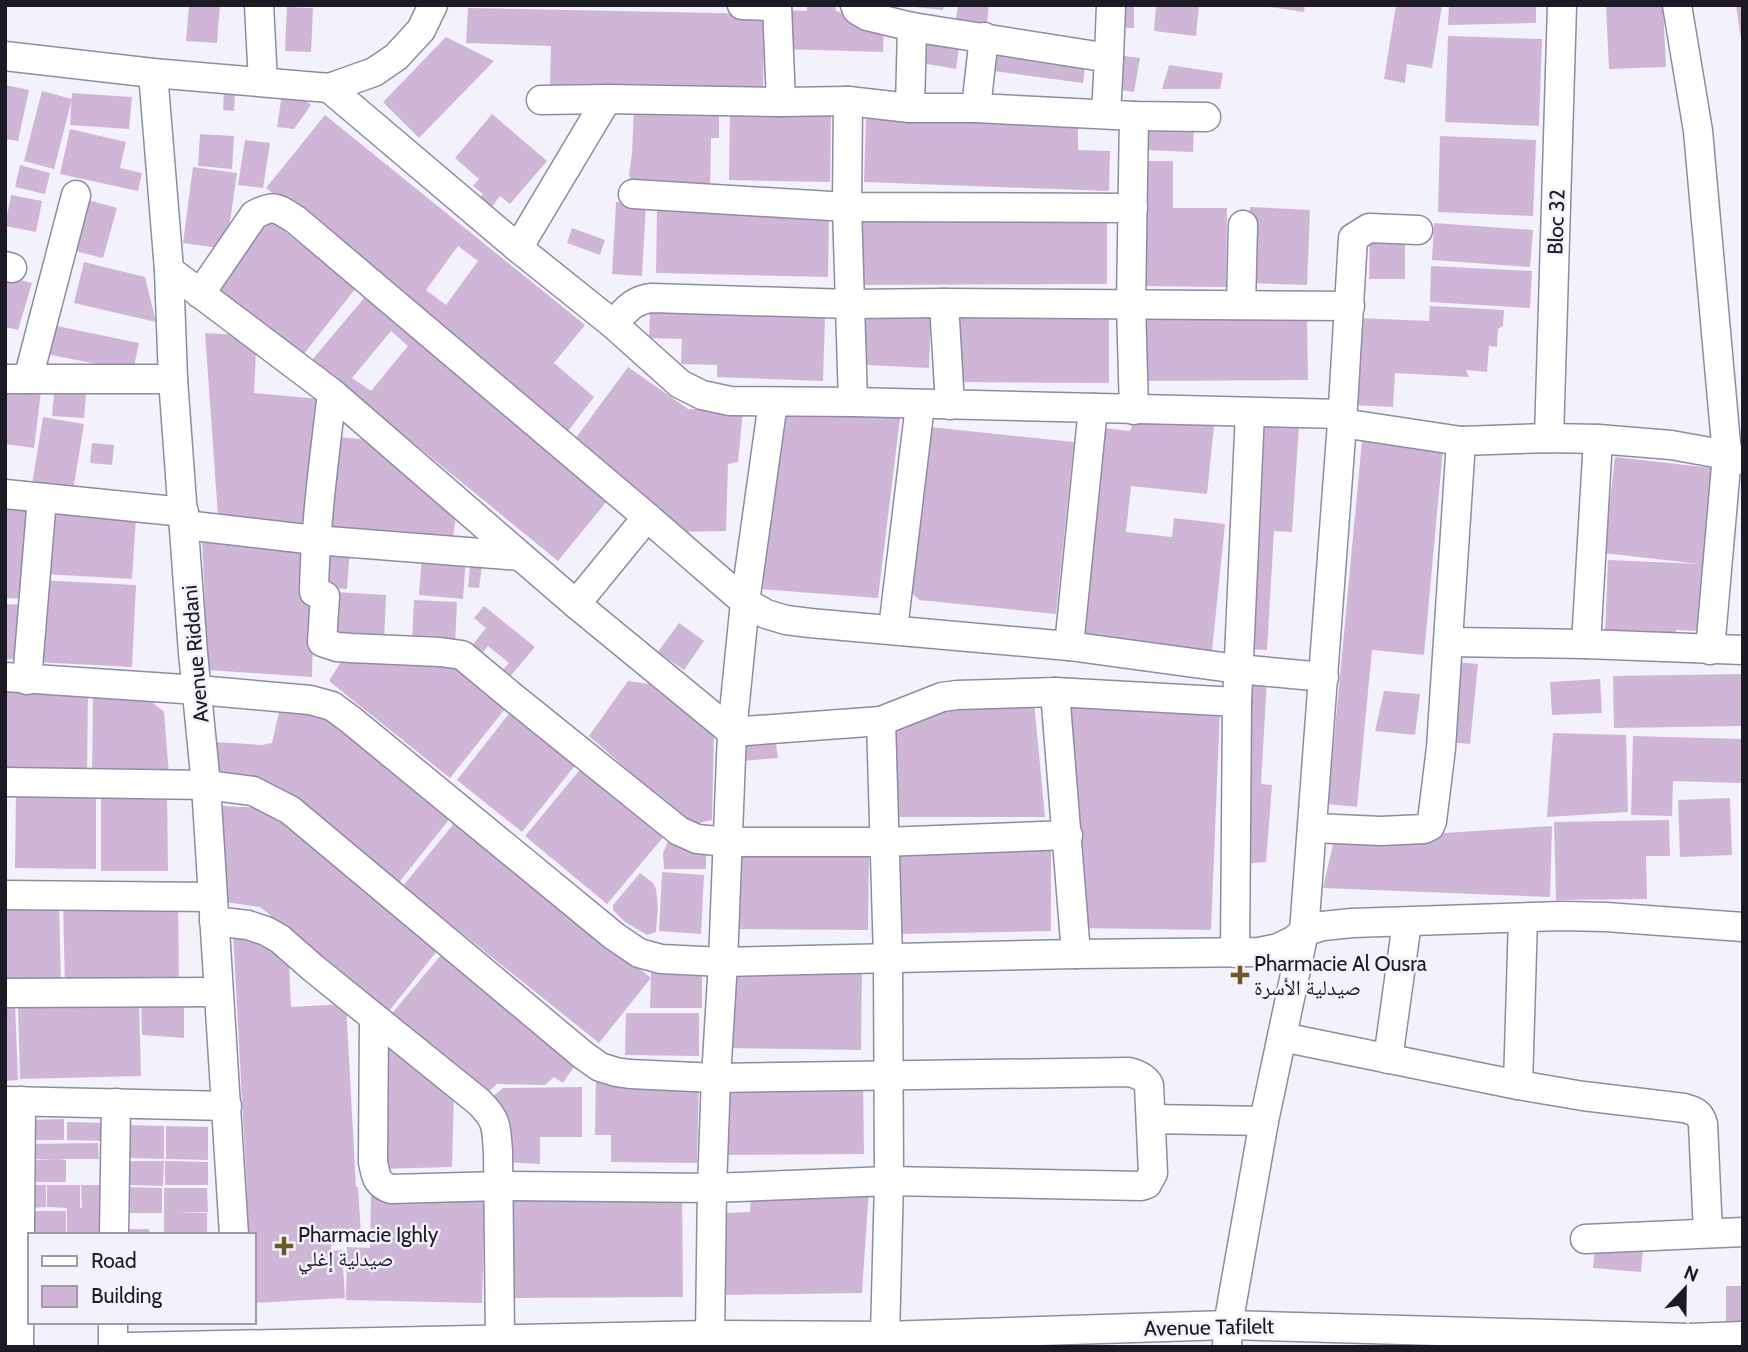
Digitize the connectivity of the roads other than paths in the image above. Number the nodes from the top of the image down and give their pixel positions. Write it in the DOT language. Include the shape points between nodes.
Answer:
graph roads {
  1 [pos="259,5"];
  2 [pos="433,5"];
  3 [pos="742,5"];
  4 [pos="855,5"];
  5 [pos="1111,5"];
  6 [pos="1562,5"];
  7 [pos="1677,5"];
  8 [pos="777,6"];
  9 [pos="912,27"];
  10 [pos="984,37"];
  11 [pos="5,56"];
  12 [pos="1109,58"];
  13 [pos="153,72"];
  14 [pos="263,82"];
  15 [pos="329,88"];
  16 [pos="607,99"];
  17 [pos="541,100"];
  18 [pos="781,102"];
  19 [pos="848,102"];
  20 [pos="910,108"];
  21 [pos="976,108"];
  22 [pos="1106,114"];
  23 [pos="1134,116"];
  24 [pos="1206,117"];
  25 [pos="633,194"];
  26 [pos="76,195"];
  27 [pos="847,207"];
  28 [pos="1133,208"];
  29 [pos="1243,225"];
  30 [pos="1418,230"];
  31 [pos="518,248"];
  32 [pos="169,270"];
  33 [pos="200,294"];
  34 [pos="944,303"];
  35 [pos="850,304"];
  36 [pos="1131,305"];
  37 [pos="1241,305"];
  38 [pos="1350,306"];
  39 [pos="613,324"];
  40 [pos="17,379"];
  41 [pos="173,379"];
  42 [pos="332,393"];
  43 [pos="773,402"];
  44 [pos="853,402"];
  45 [pos="920,405"];
  46 [pos="950,405"];
  47 [pos="1093,408"];
  48 [pos="1134,410"];
  49 [pos="1250,412"];
  50 [pos="1342,418"];
  51 [pos="1549,438"];
  52 [pos="1598,439"];
  53 [pos="1461,441"];
  54 [pos="1735,457"];
  55 [pos="5,494"];
  56 [pos="42,498"];
  57 [pos="647,517"];
  58 [pos="185,518"];
  59 [pos="315,540"];
  60 [pos="520,556"];
  61 [pos="745,602"];
  62 [pos="576,604"];
  63 [pos="893,629"];
  64 [pos="1448,642"];
  65 [pos="1586,644"];
  66 [pos="1069,646"];
  67 [pos="1710,650"];
  68 [pos="1743,650"];
  69 [pos="1238,669"];
  70 [pos="1324,677"];
  71 [pos="16,678"];
  72 [pos="198,690"];
  73 [pos="1055,692"];
  74 [pos="1237,702"];
  75 [pos="881,721"];
  76 [pos="732,732"];
  77 [pos="5,782"];
  78 [pos="206,785"];
  79 [pos="1313,828"];
  80 [pos="1068,835"];
  81 [pos="728,842"];
  82 [pos="883,842"];
  83 [pos="5,895"];
  84 [pos="213,909"];
  85 [pos="1523,918"];
  86 [pos="1407,922"];
  87 [pos="1743,927"];
  88 [pos="1304,932"];
  89 [pos="1235,953"];
  90 [pos="1076,954"];
  91 [pos="888,958"];
  92 [pos="723,962"];
  93 [pos="218,992"];
  94 [pos="5,993"];
  95 [pos="374,1018"];
  96 [pos="1282,1037"];
  97 [pos="1388,1059"];
  98 [pos="888,1075"];
  99 [pos="716,1078"];
  100 [pos="1518,1085"];
  101 [pos="13,1101"];
  102 [pos="116,1103"];
  103 [pos="227,1106"];
  104 [pos="1151,1119"];
  105 [pos="1264,1121"];
  106 [pos="889,1181"];
  107 [pos="500,1186"];
  108 [pos="712,1188"];
  109 [pos="1743,1232"];
  110 [pos="114,1233"];
  111 [pos="234,1233"];
  112 [pos="1708,1233"];
  113 [pos="1585,1239"];
  114 [pos="113,1324"];
  115 [pos="710,1335"];
  116 [pos="885,1336"];
  117 [pos="1227,1336"];
  118 [pos="1743,1336"];
  119 [pos="239,1338"];
  120 [pos="500,1339"];
  121 [pos="1689,1343"];
  122 [pos="19,1347"];
  123 [pos="113,1347"];
  124 [pos="129,1347"];
  1 -- 14 [label="street"];
  2 -- 15 [label="street" via="421,30 396,57 374,72"];
  3 -- 8 [label="street"];
  4 -- 9 [label="street" via="867,16"];
  5 -- 12 [label="street"];
  6 -- 51 [label="street, Bloc 32"];
  7 -- 54 [label="street" via="1698,131"];
  8 -- 18 [label="street"];
  9 -- 10 [label="street"];
  9 -- 20 [label="street"];
  10 -- 12 [label="street"];
  10 -- 21 [label="street"];
  11 -- 13 [label="street"];
  12 -- 22 [label="street"];
  13 -- 14 [label="street"];
  13 -- 32 [label="street, Avenue Riddani"];
  14 -- 15 [label="street"];
  15 -- 31 [label="street"];
  16 -- 17 [label="street"];
  16 -- 18 [label="street"];
  16 -- 31 [label="street"];
  18 -- 19 [label="street"];
  19 -- 20 [label="street"];
  19 -- 27 [label="street"];
  20 -- 21 [label="street"];
  21 -- 22 [label="street"];
  22 -- 23 [label="street"];
  23 -- 24 [label="street"];
  23 -- 28 [label="street"];
  25 -- 27 [label="street"];
  26 -- 40 [label="street"];
  27 -- 28 [label="street"];
  27 -- 35 [label="street"];
  28 -- 36 [label="street"];
  29 -- 37 [label="street"];
  30 -- 38 [label="street" via="1369,228 1353,237"];
  31 -- 39 [label="street"];
  32 -- 33 [label="street"];
  32 -- 41 [label="street, Avenue Riddani"];
  33 -- 42 [label="street"];
  33 -- 57 [label="street" via="254,215 266,208 279,210"];
  34 -- 35 [label="street"];
  34 -- 36 [label="street"];
  34 -- 46 [label="street"];
  35 -- 39 [label="street" via="641,299"];
  35 -- 44 [label="street"];
  36 -- 37 [label="street"];
  36 -- 48 [label="street"];
  37 -- 38 [label="street"];
  38 -- 50 [label="street"];
  39 -- 43 [label="street" via="680,384 702,395"];
  40 -- 41 [label="street"];
  41 -- 58 [label="street, Avenue Riddani"];
  42 -- 59 [label="street"];
  42 -- 60 [label="street"];
  43 -- 44 [label="street"];
  43 -- 61 [label="street"];
  44 -- 45 [label="street"];
  45 -- 46 [label="street"];
  45 -- 63 [label="street"];
  46 -- 47 [label="street"];
  47 -- 48 [label="street"];
  47 -- 66 [label="street"];
  48 -- 49 [label="street"];
  49 -- 50 [label="street"];
  49 -- 69 [label="street"];
  50 -- 53 [label="street"];
  50 -- 70 [label="street"];
  51 -- 52 [label="street"];
  51 -- 53 [label="street"];
  52 -- 54 [label="street" via="1671,445"];
  52 -- 65 [label="street"];
  53 -- 64 [label="street"];
  54 -- 67 [label="street"];
  55 -- 56 [label="street"];
  56 -- 58 [label="street"];
  56 -- 71 [label="street"];
  57 -- 61 [label="street"];
  57 -- 62 [label="street"];
  58 -- 59 [label="street"];
  58 -- 72 [label="street, Avenue Riddani"];
  59 -- 60 [label="street"];
  59 -- 81 [label="street" via="314,592 326,596 322,642 344,648 462,655 679,831 696,839"];
  60 -- 62 [label="street"];
  61 -- 63 [label="street" via="786,620"];
  61 -- 76 [label="street"];
  62 -- 76 [label="street"];
  63 -- 66 [label="street"];
  64 -- 65 [label="street"];
  64 -- 79 [label="street" via="1430,826 1381,831"];
  65 -- 67 [label="street"];
  66 -- 69 [label="street"];
  67 -- 68 [label="street"];
  69 -- 70 [label="street"];
  69 -- 74 [label="street"];
  70 -- 79 [label="street"];
  71 -- 72 [label="street"];
  72 -- 78 [label="street, Avenue Riddani"];
  72 -- 92 [label="street" via="332,706 639,953 661,960"];
  73 -- 74 [label="street"];
  73 -- 75 [label="street" via="942,697"];
  73 -- 80 [label="street"];
  74 -- 89 [label="street"];
  75 -- 76 [label="street"];
  75 -- 82 [label="street"];
  76 -- 81 [label="street"];
  77 -- 78 [label="street"];
  78 -- 84 [label="street, Avenue Riddani"];
  78 -- 99 [label="street" via="253,791 290,810 600,1067 630,1074"];
  79 -- 88 [label="street"];
  80 -- 82 [label="street"];
  80 -- 90 [label="street"];
  81 -- 82 [label="street"];
  81 -- 92 [label="street"];
  82 -- 91 [label="street"];
  83 -- 84 [label="street"];
  84 -- 93 [label="street, Avenue Riddani"];
  84 -- 95 [label="street" via="279,939"];
  85 -- 86 [label="street"];
  85 -- 87 [label="street" via="1606,917"];
  85 -- 100 [label="street"];
  86 -- 88 [label="street" via="1352,923"];
  86 -- 97 [label="street"];
  88 -- 89 [label="street" via="1278,948"];
  88 -- 96 [label="street"];
  89 -- 90 [label="street"];
  90 -- 91 [label="street"];
  91 -- 92 [label="street"];
  91 -- 98 [label="street"];
  92 -- 99 [label="street"];
  93 -- 94 [label="street"];
  93 -- 103 [label="street, Avenue Riddani"];
  95 -- 107 [label="street" via="491,1114"];
  95 -- 107 [label="street" via="373,1162 378,1182 391,1189"];
  96 -- 97 [label="street"];
  96 -- 105 [label="street"];
  97 -- 100 [label="street"];
  98 -- 99 [label="street"];
  98 -- 104 [label="street" via="1129,1072 1149,1085"];
  98 -- 106 [label="street"];
  99 -- 108 [label="street"];
  100 -- 112 [label="street" via="1684,1108 1701,1115"];
  101 -- 102 [label="street"];
  101 -- 122 [label="street"];
  102 -- 103 [label="street"];
  102 -- 110 [label="street"];
  103 -- 111 [label="street, Avenue Riddani"];
  104 -- 105 [label="street"];
  104 -- 106 [label="street" via="1153,1173 1141,1186"];
  105 -- 117 [label="street"];
  106 -- 108 [label="street"];
  106 -- 116 [label="street"];
  107 -- 108 [label="street"];
  107 -- 120 [label="street"];
  108 -- 115 [label="street"];
  109 -- 112 [label="street"];
  112 -- 113 [label="street"];
  114 -- 123 [label="street"];
  115 -- 116 [label="street, Avenue Tafilelt"];
  115 -- 120 [label="street, Avenue Tafilelt"];
  116 -- 117 [label="street, Avenue Tafilelt"];
  117 -- 121 [label="street, Avenue Tafilelt"];
  118 -- 121 [label="street, Avenue Tafilelt"];
  119 -- 120 [label="street, Avenue Tafilelt"];
  119 -- 124 [label="street, Avenue Tafilelt"];
}
